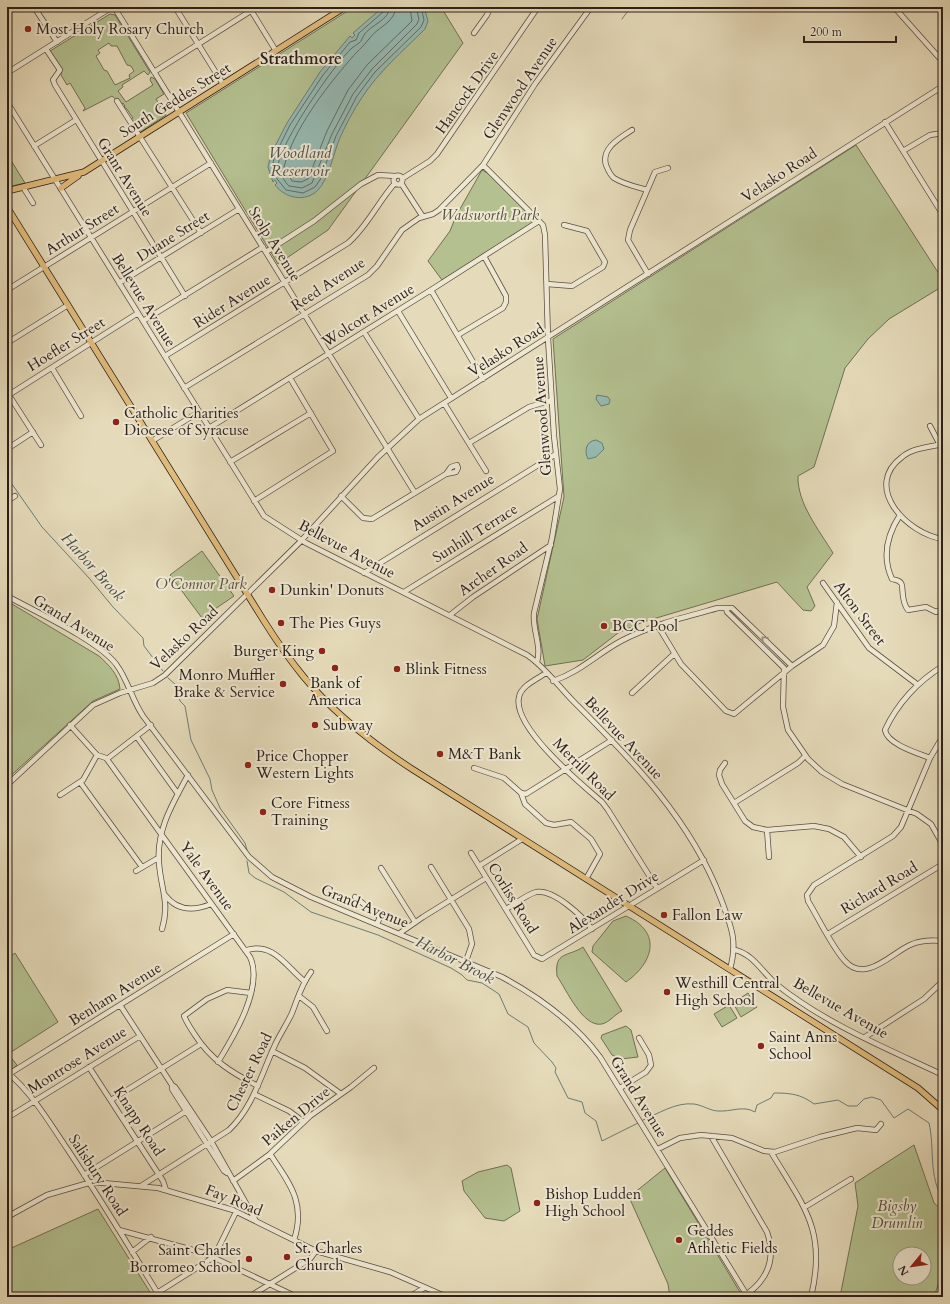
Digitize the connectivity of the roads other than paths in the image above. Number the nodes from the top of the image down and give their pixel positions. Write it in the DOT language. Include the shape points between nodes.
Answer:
graph roads {
  1 [pos="34,7"];
  2 [pos="113,7"];
  3 [pos="175,7"];
  4 [pos="257,7"];
  5 [pos="345,7"];
  6 [pos="490,7"];
  7 [pos="538,7"];
  8 [pos="894,7"];
  9 [pos="589,8"];
  10 [pos="250,9"];
  11 [pos="474,33"];
  12 [pos="57,42"];
  13 [pos="198,44"];
  14 [pos="46,49"];
  15 [pos="276,50"];
  16 [pos="943,62"];
  17 [pos="154,72"];
  18 [pos="7,73"];
  19 [pos="223,84"];
  20 [pos="943,86"];
  21 [pos="117,101"];
  22 [pos="7,102"];
  23 [pos="179,112"];
  24 [pos="76,120"];
  25 [pos="885,122"];
  26 [pos="632,130"];
  27 [pos="943,133"];
  28 [pos="140,137"];
  29 [pos="34,146"];
  30 [pos="903,151"];
  31 [pos="101,161"];
  32 [pos="211,163"];
  33 [pos="483,165"];
  34 [pos="668,168"];
  35 [pos="84,172"];
  36 [pos="396,176"];
  37 [pos="56,180"];
  38 [pos="402,181"];
  39 [pos="395,183"];
  40 [pos="24,187"];
  41 [pos="172,187"];
  42 [pos="60,188"];
  43 [pos="647,190"];
  44 [pos="7,191"];
  45 [pos="33,203"];
  46 [pos="7,207"];
  47 [pos="239,209"];
  48 [pos="133,212"];
  49 [pos="943,215"];
  50 [pos="423,217"];
  51 [pos="539,221"];
  52 [pos="564,225"];
  53 [pos="201,233"];
  54 [pos="91,238"];
  55 [pos="265,250"];
  56 [pos="484,256"];
  57 [pos="161,257"];
  58 [pos="44,267"];
  59 [pos="648,274"];
  60 [pos="285,282"];
  61 [pos="119,283"];
  62 [pos="547,284"];
  63 [pos="7,290"];
  64 [pos="431,290"];
  65 [pos="185,296"];
  66 [pos="68,305"];
  67 [pos="398,311"];
  68 [pos="138,313"];
  69 [pos="304,314"];
  70 [pos="143,321"];
  71 [pos="364,332"];
  72 [pos="458,335"];
  73 [pos="548,338"];
  74 [pos="7,343"];
  75 [pos="91,343"];
  76 [pos="329,354"];
  77 [pos="165,356"];
  78 [pos="52,368"];
  79 [pos="290,378"];
  80 [pos="483,379"];
  81 [pos="184,388"];
  82 [pos="8,394"];
  83 [pos="451,398"];
  84 [pos="552,400"];
  85 [pos="444,403"];
  86 [pos="199,412"];
  87 [pos="311,413"];
  88 [pos="81,416"];
  89 [pos="419,419"];
  90 [pos="930,426"];
  91 [pos="209,428"];
  92 [pos="33,432"];
  93 [pos="152,441"];
  94 [pos="469,443"];
  95 [pos="942,444"];
  96 [pos="41,445"];
  97 [pos="386,448"];
  98 [pos="7,449"];
  99 [pos="556,454"];
  100 [pos="230,462"];
  101 [pos="486,471"];
  102 [pos="446,474"];
  103 [pos="415,494"];
  104 [pos="15,496"];
  105 [pos="341,496"];
  106 [pos="559,496"];
  107 [pos="7,501"];
  108 [pos="254,501"];
  109 [pos="900,515"];
  110 [pos="943,539"];
  111 [pos="301,541"];
  112 [pos="551,545"];
  113 [pos="364,573"];
  114 [pos="823,583"];
  115 [pos="404,592"];
  116 [pos="247,594"];
  117 [pos="7,596"];
  118 [pos="837,602"];
  119 [pos="726,608"];
  120 [pos="943,610"];
  121 [pos="450,616"];
  122 [pos="846,616"];
  123 [pos="835,619"];
  124 [pos="658,626"];
  125 [pos="674,654"];
  126 [pos="537,662"];
  127 [pos="792,666"];
  128 [pos="943,666"];
  129 [pos="786,672"];
  130 [pos="546,673"];
  131 [pos="553,681"];
  132 [pos="918,685"];
  133 [pos="130,690"];
  134 [pos="632,693"];
  135 [pos="70,725"];
  136 [pos="151,725"];
  137 [pos="943,736"];
  138 [pos="137,737"];
  139 [pos="612,740"];
  140 [pos="97,755"];
  141 [pos="805,756"];
  142 [pos="930,758"];
  143 [pos="107,759"];
  144 [pos="725,763"];
  145 [pos="474,768"];
  146 [pos="564,770"];
  147 [pos="188,775"];
  148 [pos="80,782"];
  149 [pos="7,785"];
  150 [pos="521,793"];
  151 [pos="178,794"];
  152 [pos="60,795"];
  153 [pos="734,803"];
  154 [pos="908,810"];
  155 [pos="767,830"];
  156 [pos="161,833"];
  157 [pos="522,839"];
  158 [pos="942,842"];
  159 [pos="471,853"];
  160 [pos="769,857"];
  161 [pos="861,857"];
  162 [pos="158,858"];
  163 [pos="704,860"];
  164 [pos="943,864"];
  165 [pos="479,866"];
  166 [pos="142,867"];
  167 [pos="430,867"];
  168 [pos="382,868"];
  169 [pos="136,871"];
  170 [pos="486,878"];
  171 [pos="586,879"];
  172 [pos="657,888"];
  173 [pos="165,894"];
  174 [pos="355,896"];
  175 [pos="451,899"];
  176 [pos="211,904"];
  177 [pos="629,906"];
  178 [pos="506,909"];
  179 [pos="415,922"];
  180 [pos="377,924"];
  181 [pos="162,929"];
  182 [pos="592,929"];
  183 [pos="400,933"];
  184 [pos="234,934"];
  185 [pos="828,934"];
  186 [pos="943,941"];
  187 [pos="247,950"];
  188 [pos="735,950"];
  189 [pos="534,955"];
  190 [pos="466,961"];
  191 [pos="730,969"];
  192 [pos="311,972"];
  193 [pos="304,981"];
  194 [pos="943,981"];
  195 [pos="251,993"];
  196 [pos="298,996"];
  197 [pos="120,1005"];
  198 [pos="327,1031"];
  199 [pos="140,1036"];
  200 [pos="865,1037"];
  201 [pos="639,1038"];
  202 [pos="201,1044"];
  203 [pos="272,1051"];
  204 [pos="218,1062"];
  205 [pos="89,1067"];
  206 [pos="374,1068"];
  207 [pos="162,1069"];
  208 [pos="8,1073"];
  209 [pos="943,1075"];
  210 [pos="258,1086"];
  211 [pos="620,1088"];
  212 [pos="254,1094"];
  213 [pos="341,1094"];
  214 [pos="111,1100"];
  215 [pos="35,1101"];
  216 [pos="188,1110"];
  217 [pos="943,1110"];
  218 [pos="7,1118"];
  219 [pos="304,1122"];
  220 [pos="882,1124"];
  221 [pos="711,1136"];
  222 [pos="137,1142"];
  223 [pos="208,1142"];
  224 [pos="658,1149"];
  225 [pos="771,1152"];
  226 [pos="270,1154"];
  227 [pos="158,1173"];
  228 [pos="84,1174"];
  229 [pos="851,1178"];
  230 [pos="233,1181"];
  231 [pos="89,1182"];
  232 [pos="141,1186"];
  233 [pos="166,1190"];
  234 [pos="805,1208"];
  235 [pos="236,1212"];
  236 [pos="7,1217"];
  237 [pos="256,1221"];
  238 [pos="119,1230"];
  239 [pos="151,1238"];
  240 [pos="294,1240"];
  241 [pos="316,1251"];
  242 [pos="132,1252"];
  243 [pos="214,1257"];
  244 [pos="270,1284"];
  245 [pos="424,1288"];
  246 [pos="159,1295"];
  247 [pos="747,1296"];
  248 [pos="249,1297"];
  249 [pos="297,1297"];
  250 [pos="409,1297"];
  251 [pos="447,1297"];
  252 [pos="811,1297"];
  1 -- 12 [label="street"];
  2 -- 12 [label="street"];
  2 -- 17 [label="street, Stolp Avenue"];
  3 -- 13 [label="street"];
  4 -- 10 [label="street"];
  5 -- 15 [label="main road, South Geddes Street"];
  6 -- 11 [label="street"];
  7 -- 38 [label="street, Hancock Drive" via="437,154"];
  8 -- 16 [label="street"];
  9 -- 33 [label="street, Glenwood Avenue" via="535,84"];
  10 -- 13 [label="street"];
  10 -- 15 [label="street"];
  12 -- 14 [label="street"];
  13 -- 17 [label="street"];
  13 -- 19 [label="street"];
  14 -- 18 [label="street"];
  14 -- 24 [label="street, Grant Avenue" via="60,70 54,78 54,83"];
  15 -- 19 [label="main road, South Geddes Street"];
  17 -- 23 [label="street, Stolp Avenue"];
  19 -- 23 [label="main road, South Geddes Street"];
  20 -- 25 [label="street, Velasko Road"];
  21 -- 28 [label="street"];
  22 -- 29 [label="street, Bellevue Avenue"];
  23 -- 28 [label="main road, South Geddes Street"];
  23 -- 32 [label="street, Stolp Avenue"];
  24 -- 29 [label="street"];
  24 -- 31 [label="street, Grant Avenue"];
  25 -- 30 [label="street"];
  25 -- 59 [label="street, Velasko Road"];
  26 -- 43 [label="street" via="611,145 606,153 605,162 614,178"];
  27 -- 30 [label="street" via="930,135"];
  28 -- 31 [label="main road, South Geddes Street"];
  28 -- 41 [label="street"];
  29 -- 37 [label="street, Bellevue Avenue"];
  30 -- 49 [label="street"];
  31 -- 35 [label="main road, South Geddes Street"];
  31 -- 48 [label="street, Grant Avenue"];
  32 -- 41 [label="street, Arthur Street"];
  32 -- 47 [label="street, Stolp Avenue"];
  33 -- 50 [label="street, Reed Avenue" via="439,210"];
  33 -- 51 [label="street, Glenwood Avenue"];
  34 -- 43 [label="street" via="655,172"];
  35 -- 37 [label="main road, South Geddes Street"];
  35 -- 42 [label="main road"];
  36 -- 38 [label="street" via="400,175"];
  36 -- 39 [label="street"];
  36 -- 55 [label="street" via="378,175 361,184 314,221"];
  37 -- 40 [label="main road, South Geddes Street"];
  37 -- 42 [label="street, Bellevue Avenue"];
  38 -- 39 [label="street"];
  38 -- 50 [label="street"];
  39 -- 60 [label="street, Rider Avenue" via="384,194 354,238"];
  40 -- 44 [label="main road, South Geddes Street"];
  40 -- 45 [label="street"];
  41 -- 48 [label="street, Arthur Street"];
  41 -- 53 [label="street"];
  42 -- 54 [label="street, Bellevue Avenue"];
  43 -- 59 [label="street" via="628,240"];
  46 -- 58 [label="main road"];
  47 -- 53 [label="street, Duane Street"];
  47 -- 55 [label="street, Stolp Avenue"];
  48 -- 54 [label="street, Arthur Street"];
  48 -- 57 [label="street, Grant Avenue"];
  50 -- 69 [label="street, Reed Avenue" via="402,230 368,275"];
  51 -- 56 [label="street, Wolcott Avenue"];
  51 -- 62 [label="street, Glenwood Avenue" via="546,235"];
  52 -- 62 [label="street" via="587,231 605,258 604,266 572,286"];
  53 -- 57 [label="street, Duane Street"];
  54 -- 58 [label="street, Arthur Street"];
  54 -- 61 [label="street, Bellevue Avenue"];
  55 -- 60 [label="street, Stolp Avenue"];
  55 -- 65 [label="street"];
  56 -- 64 [label="street, Wolcott Avenue"];
  56 -- 72 [label="street" via="506,296 506,304"];
  57 -- 61 [label="street, Duane Street"];
  57 -- 65 [label="street, Grant Avenue"];
  58 -- 63 [label="street, Arthur Street"];
  58 -- 66 [label="main road"];
  59 -- 73 [label="street, Velasko Road"];
  60 -- 69 [label="street, Stolp Avenue"];
  60 -- 77 [label="street, Rider Avenue"];
  61 -- 68 [label="street, Bellevue Avenue"];
  62 -- 73 [label="street, Glenwood Avenue"];
  64 -- 67 [label="street, Wolcott Avenue"];
  64 -- 72 [label="street"];
  65 -- 70 [label="street"];
  66 -- 74 [label="street"];
  66 -- 75 [label="main road"];
  67 -- 71 [label="street, Wolcott Avenue"];
  67 -- 83 [label="street"];
  68 -- 70 [label="street, Bellevue Avenue"];
  68 -- 75 [label="street, Hoefler Street"];
  69 -- 76 [label="street, Stolp Avenue"];
  69 -- 81 [label="street, Reed Avenue"];
  70 -- 77 [label="street, Bellevue Avenue"];
  71 -- 76 [label="street, Wolcott Avenue"];
  71 -- 89 [label="street"];
  72 -- 80 [label="street"];
  73 -- 80 [label="street, Velasko Road"];
  73 -- 84 [label="street, Glenwood Avenue"];
  75 -- 78 [label="street, Hoefler Street"];
  75 -- 93 [label="main road"];
  76 -- 79 [label="street, Wolcott Avenue"];
  76 -- 97 [label="street, Stolp Avenue"];
  77 -- 81 [label="street, Bellevue Avenue"];
  78 -- 82 [label="street, Hoefler Street"];
  78 -- 88 [label="street"];
  79 -- 87 [label="street"];
  79 -- 91 [label="street, Wolcott Avenue"];
  80 -- 83 [label="street, Velasko Road"];
  81 -- 86 [label="street, Bellevue Avenue"];
  82 -- 92 [label="street"];
  83 -- 85 [label="street, Velasko Road"];
  84 -- 94 [label="street" via="529,407"];
  84 -- 99 [label="street, Glenwood Avenue"];
  85 -- 89 [label="street, Velasko Road"];
  85 -- 94 [label="street"];
  86 -- 91 [label="street, Bellevue Avenue"];
  86 -- 93 [label="street"];
  87 -- 100 [label="street"];
  87 -- 108 [label="street" via="333,451"];
  89 -- 97 [label="street, Velasko Road"];
  90 -- 95 [label="street"];
  91 -- 100 [label="street, Bellevue Avenue"];
  92 -- 96 [label="street"];
  92 -- 98 [label="street"];
  93 -- 116 [label="main road"];
  94 -- 101 [label="street"];
  95 -- 109 [label="street" via="910,451 894,464 887,482 887,493"];
  97 -- 103 [label="street, Stolp Avenue"];
  97 -- 105 [label="street, Velasko Road"];
  99 -- 106 [label="street, Glenwood Avenue"];
  99 -- 113 [label="street, Austin Avenue"];
  100 -- 108 [label="street, Bellevue Avenue"];
  102 -- 103 [label="street"];
  103 -- 105 [label="street" via="370,519 361,516"];
  104 -- 107 [label="street"];
  105 -- 111 [label="street, Velasko Road"];
  106 -- 112 [label="street, Glenwood Avenue"];
  106 -- 115 [label="street, Sunhill Terrace"];
  108 -- 111 [label="street, Bellevue Avenue" via="267,519"];
  109 -- 110 [label="street" via="919,530"];
  109 -- 120 [label="street" via="889,538 886,561 892,579 900,581 902,600 908,610 926,607 936,612"];
  111 -- 113 [label="street, Bellevue Avenue"];
  111 -- 116 [label="street, Velasko Road"];
  112 -- 121 [label="street, Archer Road" via="473,597"];
  112 -- 126 [label="street, Glenwood Avenue" via="533,620 539,652"];
  113 -- 115 [label="street, Bellevue Avenue"];
  114 -- 118 [label="street, Alton Street"];
  115 -- 121 [label="street, Bellevue Avenue"];
  116 -- 133 [label="street, Velasko Road" via="165,675 153,683"];
  116 -- 157 [label="main road" via="302,675 344,719 391,756"];
  117 -- 133 [label="street, Grand Avenue" via="102,651 120,669"];
  118 -- 122 [label="street, Alton Street"];
  118 -- 123 [label="street"];
  119 -- 124 [label="street" via="718,608"];
  127 -- 119 [label="street, one-way" via="732,608"];
  119 -- 129 [label="street"];
  121 -- 126 [label="street, Bellevue Avenue"];
  122 -- 123 [label="street"];
  122 -- 132 [label="street, Alton Street" via="860,638 875,654"];
  123 -- 127 [label="street" via="831,633 823,645"];
  124 -- 125 [label="street"];
  124 -- 131 [label="street" via="621,641 572,674"];
  125 -- 129 [label="street" via="728,713 734,714"];
  125 -- 134 [label="street"];
  126 -- 130 [label="street, Bellevue Avenue"];
  127 -- 129 [label="street"];
  128 -- 132 [label="street"];
  129 -- 141 [label="street" via="785,716 792,737"];
  130 -- 131 [label="street, Bellevue Avenue"];
  130 -- 146 [label="street, Merrill Road" via="521,692 518,698 519,708 538,740"];
  131 -- 139 [label="street, Bellevue Avenue"];
  132 -- 142 [label="street" via="907,696 885,730 892,741"];
  133 -- 135 [label="street, Velasko Road" via="93,705"];
  133 -- 136 [label="street, Grand Avenue" via="138,708"];
  135 -- 140 [label="street"];
  135 -- 149 [label="street, Velasko Road"];
  136 -- 138 [label="street"];
  136 -- 147 [label="street, Grand Avenue"];
  137 -- 142 [label="street"];
  138 -- 143 [label="street"];
  138 -- 151 [label="street"];
  139 -- 146 [label="street"];
  139 -- 163 [label="street, Bellevue Avenue" via="668,804"];
  140 -- 143 [label="street"];
  140 -- 148 [label="street"];
  141 -- 153 [label="street"];
  141 -- 154 [label="street" via="822,772 842,784"];
  142 -- 154 [label="street"];
  143 -- 156 [label="street, Yale Avenue"];
  144 -- 153 [label="street" via="719,774"];
  145 -- 150 [label="street" via="501,776"];
  146 -- 150 [label="street" via="526,794"];
  146 -- 172 [label="street, Merrill Road" via="602,802"];
  147 -- 151 [label="street"];
  147 -- 180 [label="street, Grand Avenue" via="249,857 268,874 285,886"];
  148 -- 152 [label="street"];
  148 -- 166 [label="street"];
  150 -- 171 [label="street" via="525,804 546,823 554,825 571,822 596,846 600,854"];
  151 -- 156 [label="street"];
  153 -- 155 [label="street" via="748,823 758,829"];
  154 -- 158 [label="street" via="931,824"];
  154 -- 161 [label="street" via="901,827 893,836"];
  155 -- 160 [label="street"];
  155 -- 161 [label="street" via="807,827 829,829 844,837"];
  156 -- 162 [label="street"];
  156 -- 176 [label="street, Yale Avenue"];
  157 -- 165 [label="street"];
  157 -- 171 [label="main road"];
  159 -- 165 [label="street, Corliss Road"];
  161 -- 185 [label="street" via="808,891 808,901"];
  162 -- 166 [label="street"];
  162 -- 173 [label="street"];
  163 -- 172 [label="street, Alexander Drive"];
  163 -- 188 [label="street, Bellevue Avenue" via="731,926"];
  164 -- 185 [label="street, Richard Road"];
  165 -- 170 [label="street, Corliss Road"];
  166 -- 169 [label="street"];
  167 -- 175 [label="street"];
  168 -- 179 [label="street"];
  170 -- 175 [label="street"];
  170 -- 178 [label="street, Corliss Road"];
  171 -- 177 [label="main road"];
  172 -- 177 [label="street, Alexander Drive"];
  173 -- 176 [label="street" via="175,904 184,908 194,909"];
  173 -- 181 [label="street" via="166,915"];
  174 -- 180 [label="street" via="380,917"];
  175 -- 179 [label="street"];
  175 -- 190 [label="street" via="472,938"];
  176 -- 184 [label="street, Yale Avenue"];
  177 -- 182 [label="street, Alexander Drive"];
  177 -- 191 [label="main road"];
  178 -- 182 [label="street" via="532,893 546,893 575,910"];
  178 -- 189 [label="street, Corliss Road"];
  179 -- 183 [label="street"];
  180 -- 183 [label="street, Grand Avenue"];
  182 -- 189 [label="street, Alexander Drive" via="546,958 539,959"];
  183 -- 190 [label="street, Grand Avenue"];
  184 -- 187 [label="street, Yale Avenue"];
  184 -- 197 [label="street, Benham Avenue"];
  185 -- 186 [label="street" via="845,962 860,969 873,968 910,945 928,940"];
  187 -- 193 [label="street" via="269,950"];
  187 -- 195 [label="street, Yale Avenue" via="254,972"];
  188 -- 191 [label="street, Bellevue Avenue"];
  188 -- 200 [label="street, Bellevue Avenue" via="750,956 775,983 802,1002"];
  190 -- 211 [label="street, Grand Avenue" via="510,982 574,1026 595,1050"];
  191 -- 217 [label="main road" via="918,1088"];
  192 -- 193 [label="street, Chester Road"];
  193 -- 196 [label="street, Chester Road"];
  194 -- 200 [label="street" via="924,999"];
  195 -- 202 [label="street" via="227,990 186,1013 184,1017"];
  195 -- 204 [label="street, Yale Avenue" via="233,1036"];
  196 -- 198 [label="street" via="312,1007"];
  196 -- 203 [label="street, Chester Road"];
  197 -- 199 [label="street"];
  197 -- 208 [label="street, Benham Avenue"];
  199 -- 205 [label="street, Montrose Avenue"];
  199 -- 207 [label="street"];
  200 -- 209 [label="street, Bellevue Avenue"];
  201 -- 211 [label="street" via="649,1055 649,1069"];
  202 -- 204 [label="street"];
  202 -- 207 [label="street"];
  203 -- 210 [label="street, Chester Road"];
  203 -- 213 [label="street" via="305,1068"];
  204 -- 210 [label="street" via="234,1074"];
  205 -- 214 [label="street, Knapp Road"];
  205 -- 215 [label="street, Montrose Avenue"];
  206 -- 213 [label="street, Paiken Drive"];
  207 -- 214 [label="street"];
  207 -- 216 [label="street" via="172,1089"];
  208 -- 215 [label="street, Salisbury Road"];
  210 -- 212 [label="street, Chester Road"];
  211 -- 224 [label="street, Grand Avenue"];
  212 -- 219 [label="street" via="289,1111"];
  212 -- 223 [label="street, Chester Road" via="239,1120 229,1130"];
  213 -- 219 [label="street, Paiken Drive"];
  214 -- 222 [label="street, Knapp Road"];
  215 -- 218 [label="street, Montrose Avenue"];
  215 -- 228 [label="street, Salisbury Road"];
  216 -- 222 [label="street"];
  216 -- 223 [label="street"];
  219 -- 226 [label="street, Paiken Drive"];
  220 -- 225 [label="street" via="876,1130 857,1128"];
  221 -- 224 [label="street" via="687,1136"];
  221 -- 225 [label="street" via="732,1138"];
  221 -- 247 [label="street" via="770,1240 772,1256 768,1272"];
  222 -- 227 [label="street, Knapp Road"];
  222 -- 228 [label="street"];
  223 -- 227 [label="street, Chester Road"];
  223 -- 230 [label="street" via="224,1171"];
  224 -- 247 [label="street, Grand Avenue"];
  225 -- 234 [label="street"];
  226 -- 230 [label="street, Paiken Drive"];
  226 -- 240 [label="street" via="295,1194 299,1220"];
  227 -- 232 [label="street, Chester Road"];
  227 -- 233 [label="street, Knapp Road" via="164,1181"];
  228 -- 231 [label="street, Salisbury Road"];
  229 -- 234 [label="street"];
  230 -- 237 [label="street"];
  231 -- 232 [label="street, Fay Road"];
  231 -- 236 [label="street, Fay Road" via="47,1195"];
  231 -- 238 [label="street, Salisbury Road"];
  232 -- 233 [label="street, Fay Road"];
  233 -- 235 [label="street, Fay Road"];
  234 -- 252 [label="street" via="812,1223 817,1248"];
  235 -- 237 [label="street, Fay Road"];
  235 -- 243 [label="street"];
  237 -- 240 [label="street, Fay Road"];
  238 -- 239 [label="street"];
  238 -- 242 [label="street, Salisbury Road"];
  239 -- 242 [label="street"];
  239 -- 243 [label="street"];
  240 -- 241 [label="street, Fay Road"];
  241 -- 244 [label="street" via="310,1259"];
  241 -- 245 [label="street, Fay Road" via="390,1272"];
  242 -- 246 [label="street, Salisbury Road"];
  243 -- 244 [label="street"];
  243 -- 246 [label="street"];
  244 -- 248 [label="street"];
  244 -- 249 [label="street"];
  245 -- 250 [label="street"];
  245 -- 251 [label="street, Fay Road"];
}
